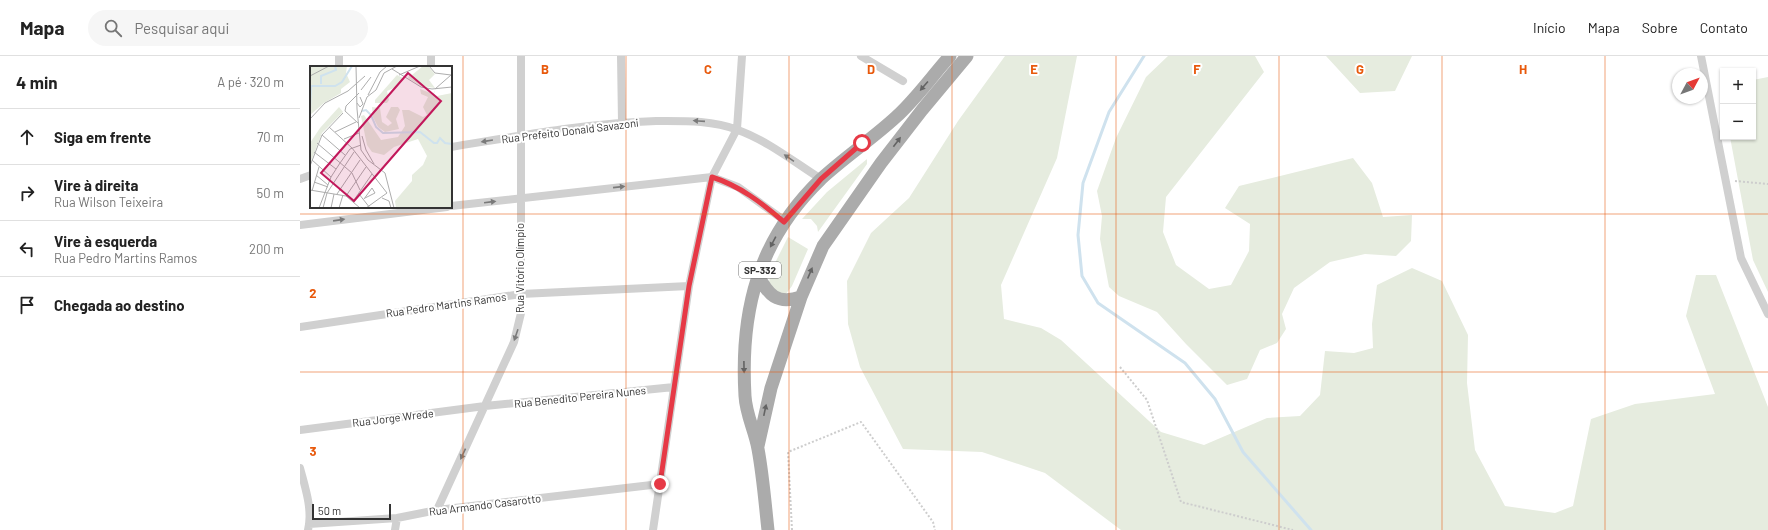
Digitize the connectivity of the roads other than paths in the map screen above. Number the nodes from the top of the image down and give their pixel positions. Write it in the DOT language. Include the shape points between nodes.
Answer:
graph roads {
  1 [pos="520,56"];
  2 [pos="621,56"];
  3 [pos="742,56"];
  4 [pos="861,56"];
  5 [pos="950,56"];
  6 [pos="967,56"];
  7 [pos="1701,56"];
  8 [pos="903,81"];
  9 [pos="622,122"];
  10 [pos="737,129"];
  11 [pos="522,136"];
  12 [pos="452,147"];
  13 [pos="310,175"];
  14 [pos="712,177"];
  15 [pos="300,179"];
  16 [pos="821,179"];
  17 [pos="520,198"];
  18 [pos="452,206"];
  19 [pos="439,208"];
  20 [pos="784,222"];
  21 [pos="300,225"];
  22 [pos="758,275"];
  23 [pos="689,286"];
  24 [pos="521,294"];
  25 [pos="801,297"];
  26 [pos="1768,314"];
  27 [pos="300,327"];
  28 [pos="674,387"];
  29 [pos="485,406"];
  30 [pos="300,430"];
  31 [pos="758,448"];
  32 [pos="300,468"];
  33 [pos="660,484"];
  34 [pos="302,485"];
  35 [pos="437,510"];
  36 [pos="397,518"];
  37 [pos="309,527"];
  38 [pos="395,530"];
  39 [pos="653,530"];
  40 [pos="768,530"];
  1 -- 11 [label="street, Rua Vitório Olímpio"];
  2 -- 9 [label="street"];
  3 -- 10 [label="street"];
  4 -- 8 [label="street"];
  5 -- 16 [label="main road, SP-332, one-way" via="895,118"];
  25 -- 6 [label="main road, SP-332, one-way" via="823,246 881,163"];
  7 -- 26 [label="street" via="1741,258"];
  10 -- 9 [label="street, Rua Prefeito Donald Savazoni, one-way" via="689,120"];
  9 -- 11 [label="street, Rua Prefeito Donald Savazoni"];
  10 -- 14 [label="street"];
  16 -- 10 [label="street, Rua Prefeito Donald Savazoni, one-way" via="768,144"];
  11 -- 12 [label="street, Rua Prefeito Donald Savazoni, one-way"];
  11 -- 17 [label="street, Rua Vitório Olímpio"];
  13 -- 15 [label="street"];
  17 -- 14 [label="street, one-way"];
  14 -- 20 [label="street" via="738,187"];
  14 -- 23 [label="street"];
  16 -- 20 [label="main road, SP-332"];
  18 -- 17 [label="street, one-way"];
  17 -- 24 [label="street, Rua Vitório Olímpio"];
  21 -- 19 [label="street, one-way"];
  20 -- 22 [label="main road, SP-332, one-way"];
  22 -- 25 [label="main road, SP-332" via="770,295 777,299"];
  22 -- 31 [label="main road, SP-332, one-way" via="751,296 744,351 746,405"];
  23 -- 24 [label="street, Rua Pedro Martins Ramos"];
  23 -- 28 [label="street"];
  24 -- 27 [label="street, Rua Pedro Martins Ramos"];
  24 -- 29 [label="street, Rua Vitório Olímpio, one-way" via="518,328"];
  31 -- 25 [label="main road, SP-332, one-way" via="771,388"];
  28 -- 29 [label="street, Rua Benedito Pereira Nunes"];
  28 -- 33 [label="street"];
  29 -- 30 [label="street, Rua Jorge Wrede"];
  29 -- 35 [label="street, Rua Vitório Olímpio, one-way"];
  31 -- 40 [label="main road, SP-332"];
  32 -- 34 [label="street"];
  33 -- 35 [label="street, Rua Armando Casarotto"];
  33 -- 39 [label="street"];
  34 -- 37 [label="street"];
  35 -- 36 [label="street, Rua Armando Casarotto"];
  36 -- 37 [label="street, Rua Armando Casarotto"];
  36 -- 38 [label="street"];
}
